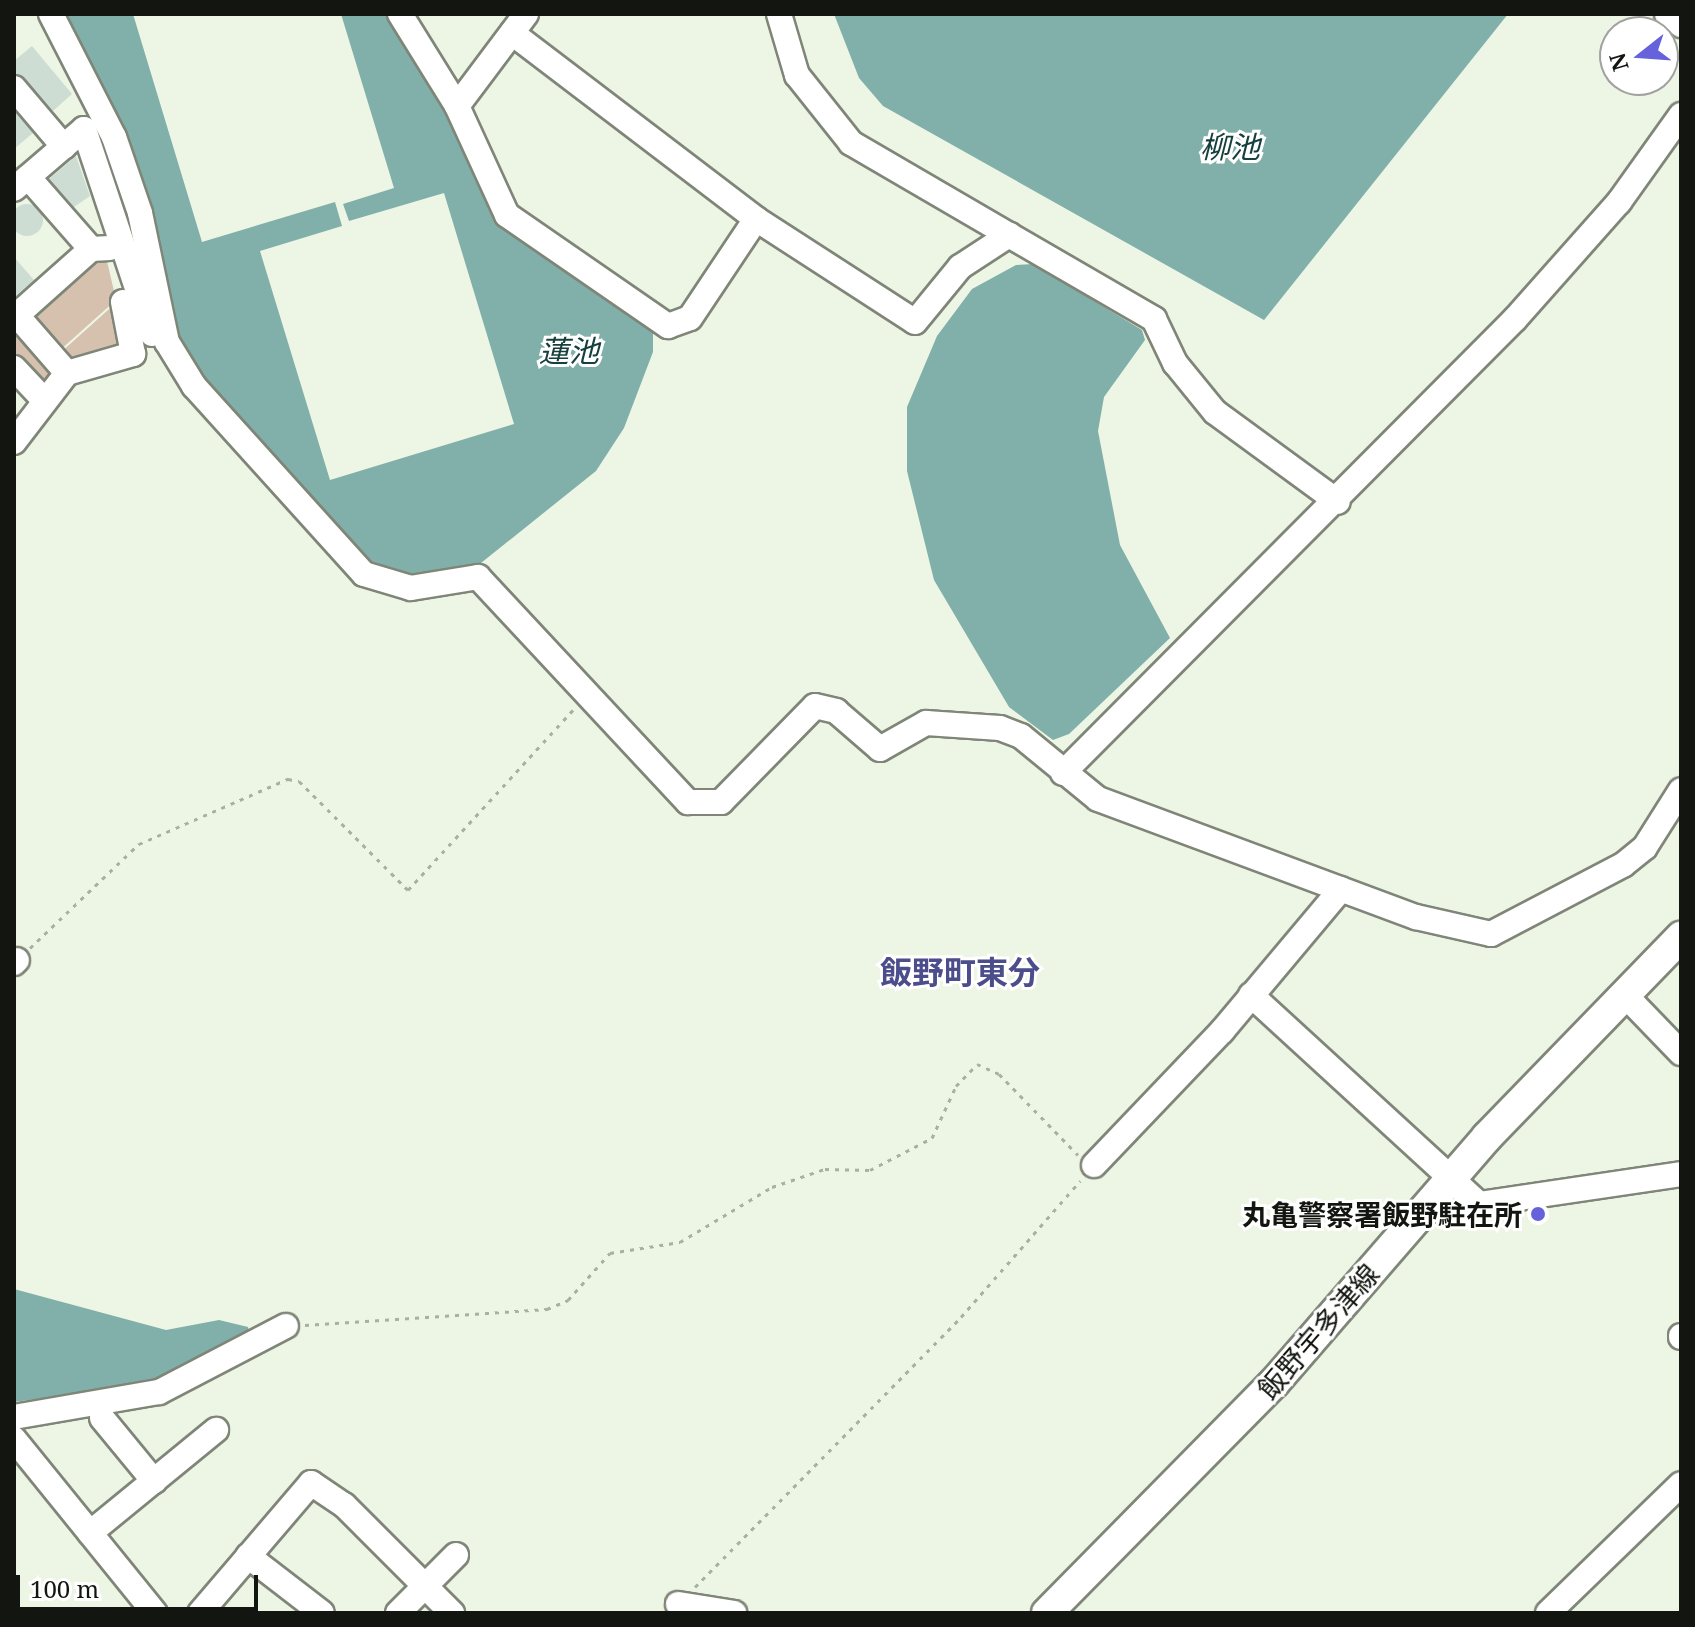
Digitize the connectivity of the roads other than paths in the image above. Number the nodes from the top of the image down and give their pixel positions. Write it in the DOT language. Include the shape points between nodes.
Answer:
graph roads {
  1 [pos="51,14"];
  2 [pos="400,14"];
  3 [pos="779,14"];
  4 [pos="1667,14"];
  5 [pos="519,24"];
  6 [pos="1681,25"];
  7 [pos="14,88"];
  8 [pos="457,106"];
  9 [pos="1681,115"];
  10 [pos="64,147"];
  11 [pos="21,183"];
  12 [pos="756,219"];
  13 [pos="1009,235"];
  14 [pos="107,242"];
  15 [pos="15,313"];
  16 [pos="178,366"];
  17 [pos="14,368"];
  18 [pos="67,373"];
  19 [pos="45,401"];
  20 [pos="14,442"];
  21 [pos="1338,502"];
  22 [pos="1063,773"];
  23 [pos="1681,791"];
  24 [pos="1341,889"];
  25 [pos="1681,937"];
  26 [pos="1624,994"];
  27 [pos="1251,995"];
  28 [pos="1681,1053"];
  29 [pos="1094,1165"];
  30 [pos="1447,1173"];
  31 [pos="1681,1174"];
  32 [pos="286,1326"];
  33 [pos="14,1417"];
  34 [pos="102,1418"];
  35 [pos="216,1430"];
  36 [pos="15,1444"];
  37 [pos="154,1481"];
  38 [pos="1681,1484"];
  39 [pos="90,1533"];
  40 [pos="456,1555"];
  41 [pos="248,1556"];
  42 [pos="425,1586"];
  43 [pos="678,1604"];
  44 [pos="155,1613"];
  45 [pos="200,1613"];
  46 [pos="322,1613"];
  47 [pos="398,1613"];
  48 [pos="452,1613"];
  49 [pos="734,1613"];
  50 [pos="1047,1613"];
  51 [pos="1548,1613"];
  1 -- 16 [label="street" via="128,173"];
  2 -- 8 [label="street"];
  3 -- 13 [label="street" via="797,75 851,143"];
  4 -- 6 [label="street"];
  5 -- 8 [label="street"];
  5 -- 12 [label="street"];
  7 -- 10 [label="street"];
  8 -- 12 [label="street" via="507,215 668,326 690,318"];
  9 -- 21 [label="street" via="1619,202 1536,296"];
  10 -- 11 [label="street"];
  10 -- 14 [label="street" via="84,129"];
  11 -- 14 [label="street"];
  12 -- 13 [label="street" via="915,322 960,267"];
  13 -- 21 [label="street" via="1154,319 1175,363 1215,412"];
  14 -- 15 [label="street"];
  14 -- 16 [label="street" via="146,327"];
  14 -- 18 [label="street" via="133,354"];
  15 -- 18 [label="street"];
  16 -- 22 [label="street" via="344,559 411,588 478,577 589,690 688,802 710,807 815,706 836,711 880,749 926,723 1000,728 1021,736"];
  17 -- 19 [label="street"];
  18 -- 19 [label="street"];
  19 -- 20 [label="street"];
  21 -- 22 [label="street"];
  22 -- 24 [label="street" via="1098,799"];
  23 -- 24 [label="street" via="1645,847 1623,865 1491,934"];
  24 -- 27 [label="street"];
  25 -- 26 [label="main road, 飯野宇多津線"];
  26 -- 28 [label="street"];
  26 -- 30 [label="main road, 飯野宇多津線"];
  27 -- 29 [label="street"];
  27 -- 30 [label="street"];
  30 -- 31 [label="street" via="1492,1207"];
  30 -- 50 [label="main road, 飯野宇多津線" via="1274,1383"];
  32 -- 33 [label="street" via="159,1392"];
  34 -- 37 [label="street"];
  35 -- 37 [label="street"];
  36 -- 39 [label="street"];
  37 -- 39 [label="street"];
  38 -- 51 [label="street"];
  39 -- 44 [label="street"];
  40 -- 42 [label="street"];
  41 -- 42 [label="street" via="311,1483"];
  41 -- 45 [label="street"];
  41 -- 46 [label="street"];
  42 -- 47 [label="street"];
  42 -- 48 [label="street"];
  43 -- 49 [label="street"];
}
